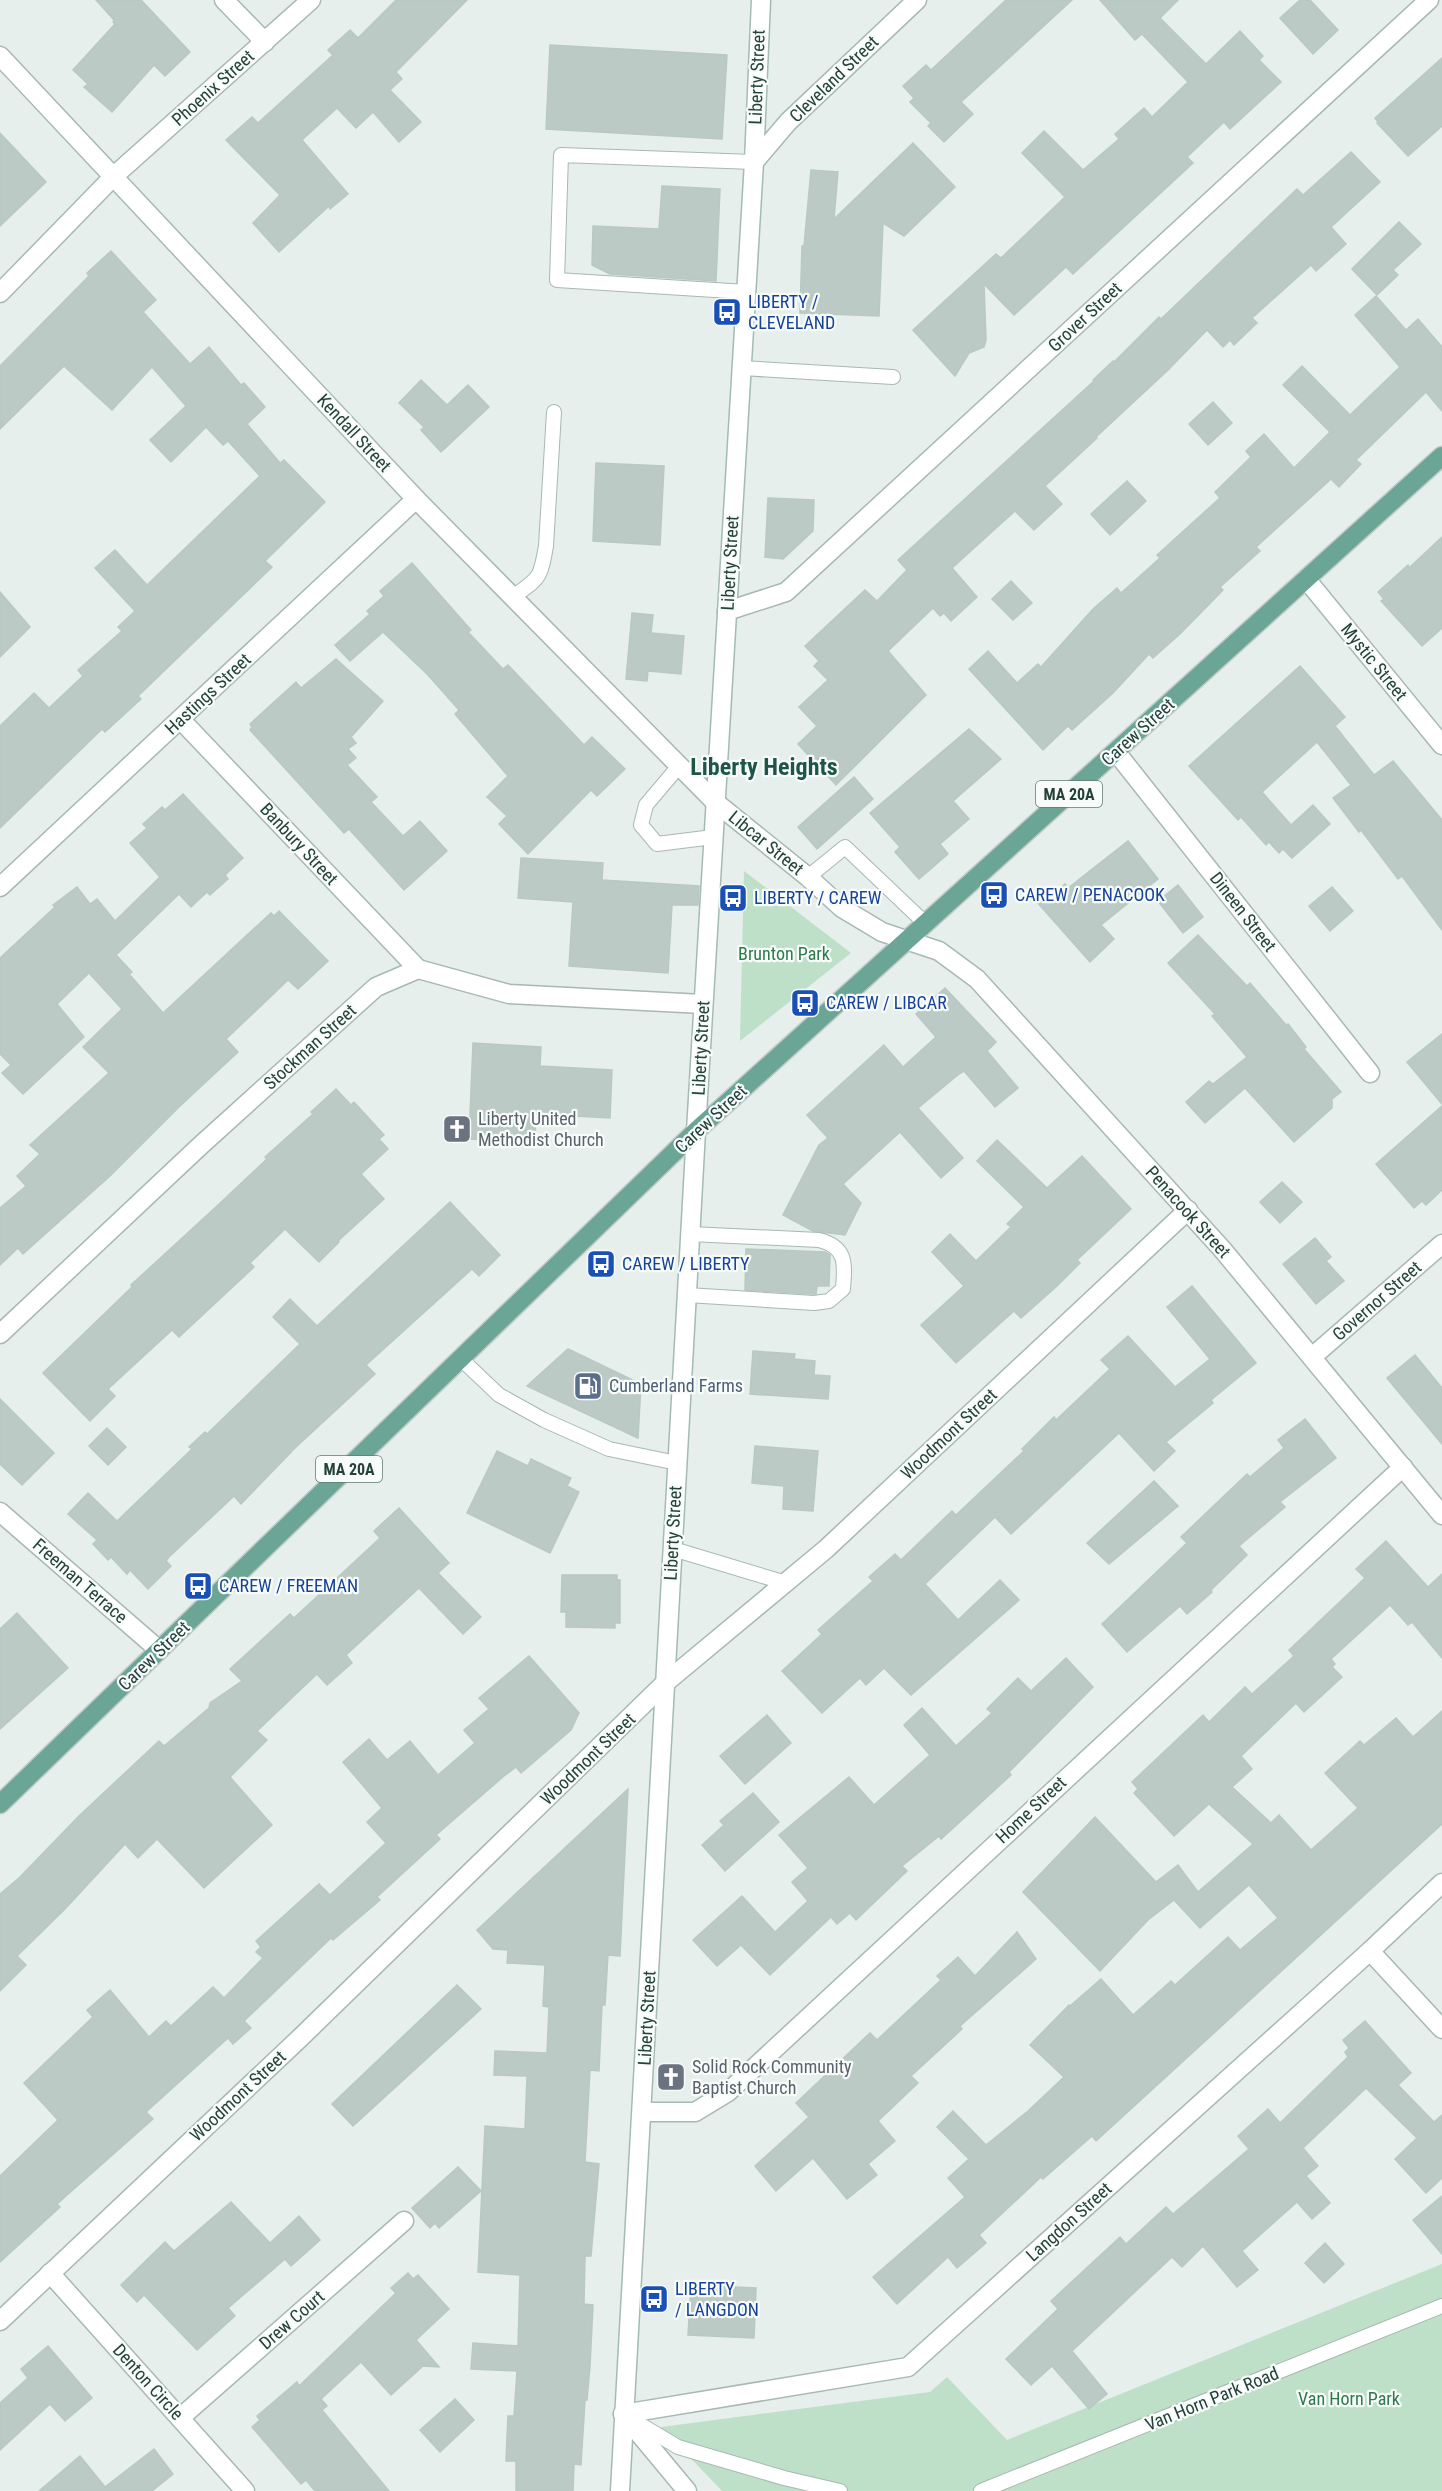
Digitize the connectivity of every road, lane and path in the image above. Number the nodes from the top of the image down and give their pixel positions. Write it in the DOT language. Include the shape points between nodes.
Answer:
graph roads {
  1 [pos="224,0"];
  2 [pos="311,0"];
  3 [pos="761,0"];
  4 [pos="917,0"];
  5 [pos="1429,0"];
  6 [pos="265,42"];
  7 [pos="0,56"];
  8 [pos="754,162"];
  9 [pos="114,176"];
  10 [pos="746,292"];
  11 [pos="0,293"];
  12 [pos="741,368"];
  13 [pos="893,377"];
  14 [pos="554,412"];
  15 [pos="1442,456"];
  16 [pos="416,499"];
  17 [pos="1306,579"];
  18 [pos="513,597"];
  19 [pos="727,610"];
  20 [pos="181,720"];
  21 [pos="1442,745"];
  22 [pos="1116,752"];
  23 [pos="679,766"];
  24 [pos="715,802"];
  25 [pos="713,837"];
  26 [pos="808,877"];
  27 [pos="0,887"];
  28 [pos="926,924"];
  29 [pos="907,942"];
  30 [pos="418,969"];
  31 [pos="703,1004"];
  32 [pos="1370,1073"];
  33 [pos="696,1131"];
  34 [pos="1188,1210"];
  35 [pos="690,1234"];
  36 [pos="1442,1244"];
  37 [pos="687,1294"];
  38 [pos="0,1334"];
  39 [pos="1312,1357"];
  40 [pos="461,1359"];
  41 [pos="677,1463"];
  42 [pos="1403,1467"];
  43 [pos="0,1512"];
  44 [pos="1442,1515"];
  45 [pos="673,1549"];
  46 [pos="786,1583"];
  47 [pos="159,1650"];
  48 [pos="665,1683"];
  49 [pos="0,1804"];
  50 [pos="1442,1883"];
  51 [pos="1370,1951"];
  52 [pos="1442,2029"];
  53 [pos="642,2112"];
  54 [pos="404,2221"];
  55 [pos="50,2273"];
  56 [pos="1442,2306"];
  57 [pos="0,2320"];
  58 [pos="623,2414"];
  59 [pos="180,2418"];
  60 [pos="245,2491"];
  61 [pos="620,2491"];
  62 [pos="687,2491"];
  63 [pos="840,2491"];
  64 [pos="981,2491"];
  1 -- 6 [label="street"];
  2 -- 6 [label="street, Phoenix Street"];
  3 -- 8 [label="street, Liberty Street"];
  4 -- 8 [label="street, Cleveland Street" via="788,122"];
  5 -- 19 [label="street, Grover Street" via="786,592"];
  6 -- 9 [label="street, Phoenix Street"];
  7 -- 9 [label="street, Kendall Street"];
  8 -- 10 [label="street, Liberty Street"];
  8 -- 10 [label="lane" via="561,155 557,280"];
  9 -- 11 [label="street, Phoenix Street"];
  9 -- 16 [label="street, Kendall Street"];
  10 -- 12 [label="street, Liberty Street"];
  12 -- 13 [label="lane"];
  12 -- 19 [label="street, Liberty Street"];
  14 -- 18 [label="lane" via="542,568 539,578"];
  15 -- 17 [label="main road, Carew Street / MA 20A"];
  16 -- 18 [label="street, Kendall Street"];
  16 -- 20 [label="street, Hastings Street"];
  17 -- 21 [label="street, Mystic Street"];
  17 -- 22 [label="main road, Carew Street / MA 20A"];
  18 -- 23 [label="street, Kendall Street"];
  19 -- 24 [label="street, Liberty Street"];
  20 -- 27 [label="street, Hastings Street"];
  20 -- 30 [label="street, Banbury Street"];
  22 -- 28 [label="main road, Carew Street / MA 20A"];
  22 -- 32 [label="street, Dineen Street"];
  23 -- 24 [label="street, Kendall Street"];
  23 -- 25 [label="lane" via="646,805 641,825 657,844"];
  24 -- 25 [label="street, Liberty Street"];
  24 -- 26 [label="street, Libcar Street"];
  25 -- 31 [label="street, Liberty Street"];
  26 -- 28 [label="lane" via="845,847"];
  26 -- 29 [label="street, Libcar Street" via="842,908"];
  28 -- 29 [label="main road, Carew Street / MA 20A"];
  29 -- 33 [label="main road, Carew Street / MA 20A"];
  29 -- 34 [label="street, Penacook Street" via="939,951 977,979"];
  30 -- 31 [label="street" via="509,994"];
  30 -- 38 [label="street, Stockman Street" via="376,987"];
  31 -- 33 [label="street, Liberty Street"];
  33 -- 35 [label="street, Liberty Street"];
  33 -- 40 [label="main road, Carew Street / MA 20A"];
  34 -- 39 [label="street, Penacook Street"];
  34 -- 46 [label="street, Woodmont Street"];
  35 -- 37 [label="street, Liberty Street"];
  35 -- 37 [label="lane" via="819,1240 831,1243 843,1255 845,1270 843,1289 829,1301"];
  36 -- 39 [label="street, Governor Street"];
  37 -- 41 [label="street, Liberty Street"];
  39 -- 42 [label="street, Penacook Street"];
  40 -- 41 [label="lane" via="499,1395 544,1420 609,1449"];
  40 -- 47 [label="main road, Carew Street / MA 20A"];
  41 -- 45 [label="street, Liberty Street"];
  42 -- 44 [label="street, Penacook Street"];
  42 -- 53 [label="street, Home Street" via="728,2092 695,2112"];
  43 -- 47 [label="street, Freeman Terrace"];
  45 -- 46 [label="lane"];
  45 -- 48 [label="street, Liberty Street"];
  46 -- 48 [label="street, Woodmont Street"];
  47 -- 49 [label="main road, Carew Street / MA 20A"];
  48 -- 53 [label="street, Liberty Street"];
  48 -- 55 [label="street, Woodmont Street" via="300,2038"];
  50 -- 51 [label="street, Langdon Street"];
  51 -- 52 [label="street"];
  51 -- 58 [label="street, Langdon Street" via="908,2367"];
  53 -- 58 [label="street, Liberty Street"];
  54 -- 59 [label="street, Drew Court"];
  55 -- 57 [label="street, Woodmont Street"];
  55 -- 59 [label="street, Denton Circle"];
  56 -- 64 [label="lane, Van Horn Park Road"];
  58 -- 61 [label="street, Liberty Street"];
  58 -- 62 [label="street"];
  58 -- 63 [label="lane" via="678,2447"];
  59 -- 60 [label="street, Denton Circle"];
}
